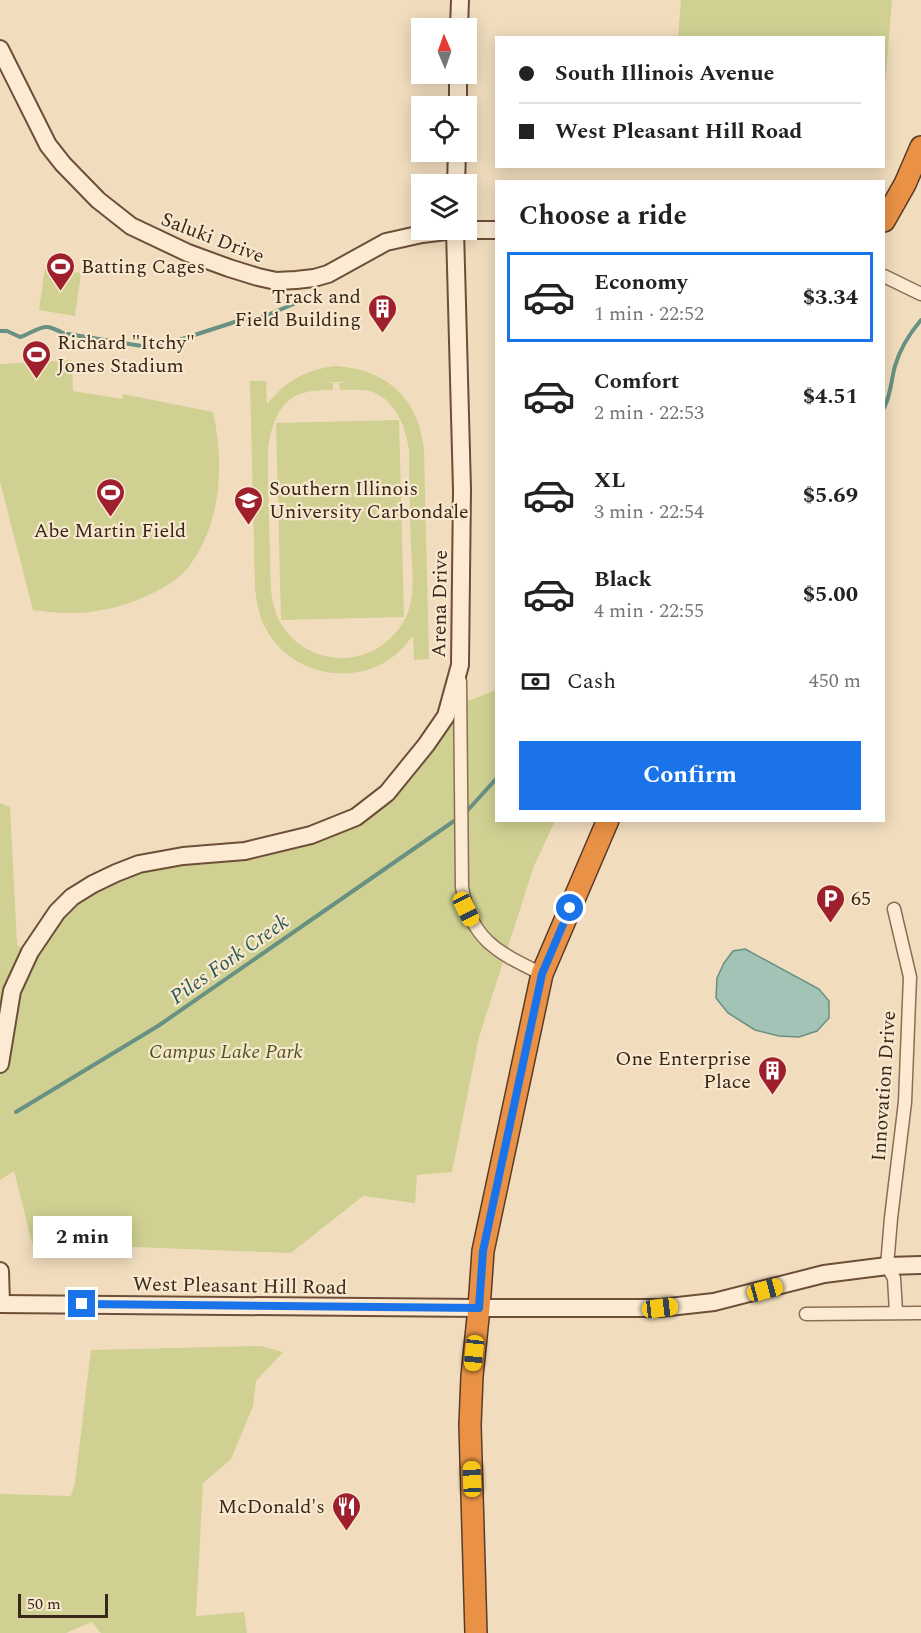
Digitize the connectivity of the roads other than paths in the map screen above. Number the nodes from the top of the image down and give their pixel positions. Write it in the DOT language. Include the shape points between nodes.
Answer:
graph roads {
  1 [pos="460,0"];
  2 [pos="459,18"];
  3 [pos="0,49"];
  4 [pos="921,147"];
  5 [pos="885,219"];
  6 [pos="477,230"];
  7 [pos="495,230"];
  8 [pos="411,236"];
  9 [pos="455,240"];
  10 [pos="885,276"];
  11 [pos="921,294"];
  12 [pos="460,665"];
  13 [pos="607,822"];
  14 [pos="894,909"];
  15 [pos="542,974"];
  16 [pos="0,1064"];
  17 [pos="921,1265"];
  18 [pos="887,1266"];
  19 [pos="0,1271"];
  20 [pos="1,1304"];
  21 [pos="479,1308"];
  22 [pos="896,1312"];
  23 [pos="921,1313"];
  24 [pos="806,1314"];
  25 [pos="476,1633"];
  1 -- 2 [label="street"];
  3 -- 8 [label="street, Saluki Drive" via="48,145 63,164 98,200 131,226 188,252 258,278 296,280 328,274 386,242"];
  4 -- 5 [label="highway"];
  6 -- 7 [label="street, Saluki Drive"];
  9 -- 12 [label="street, Arena Drive" via="462,489"];
  10 -- 11 [label="street"];
  12 -- 15 [label="street" via="462,887 466,909 485,940"];
  12 -- 16 [label="street, Arena Drive" via="446,716 387,792 356,817 311,835 245,851 139,864 72,897 30,952 12,991"];
  13 -- 15 [label="highway"];
  14 -- 18 [label="street, Innovation Drive" via="910,977 905,1102"];
  15 -- 21 [label="highway" via="483,1251"];
  17 -- 18 [label="street, West Pleasant Hill Road"];
  18 -- 21 [label="street, West Pleasant Hill Road" via="824,1275 714,1302 660,1308"];
  18 -- 22 [label="street" via="894,1278"];
  19 -- 20 [label="street"];
  20 -- 21 [label="street, West Pleasant Hill Road"];
  21 -- 25 [label="highway" via="470,1425"];
  22 -- 23 [label="street"];
  22 -- 24 [label="street"];
}
